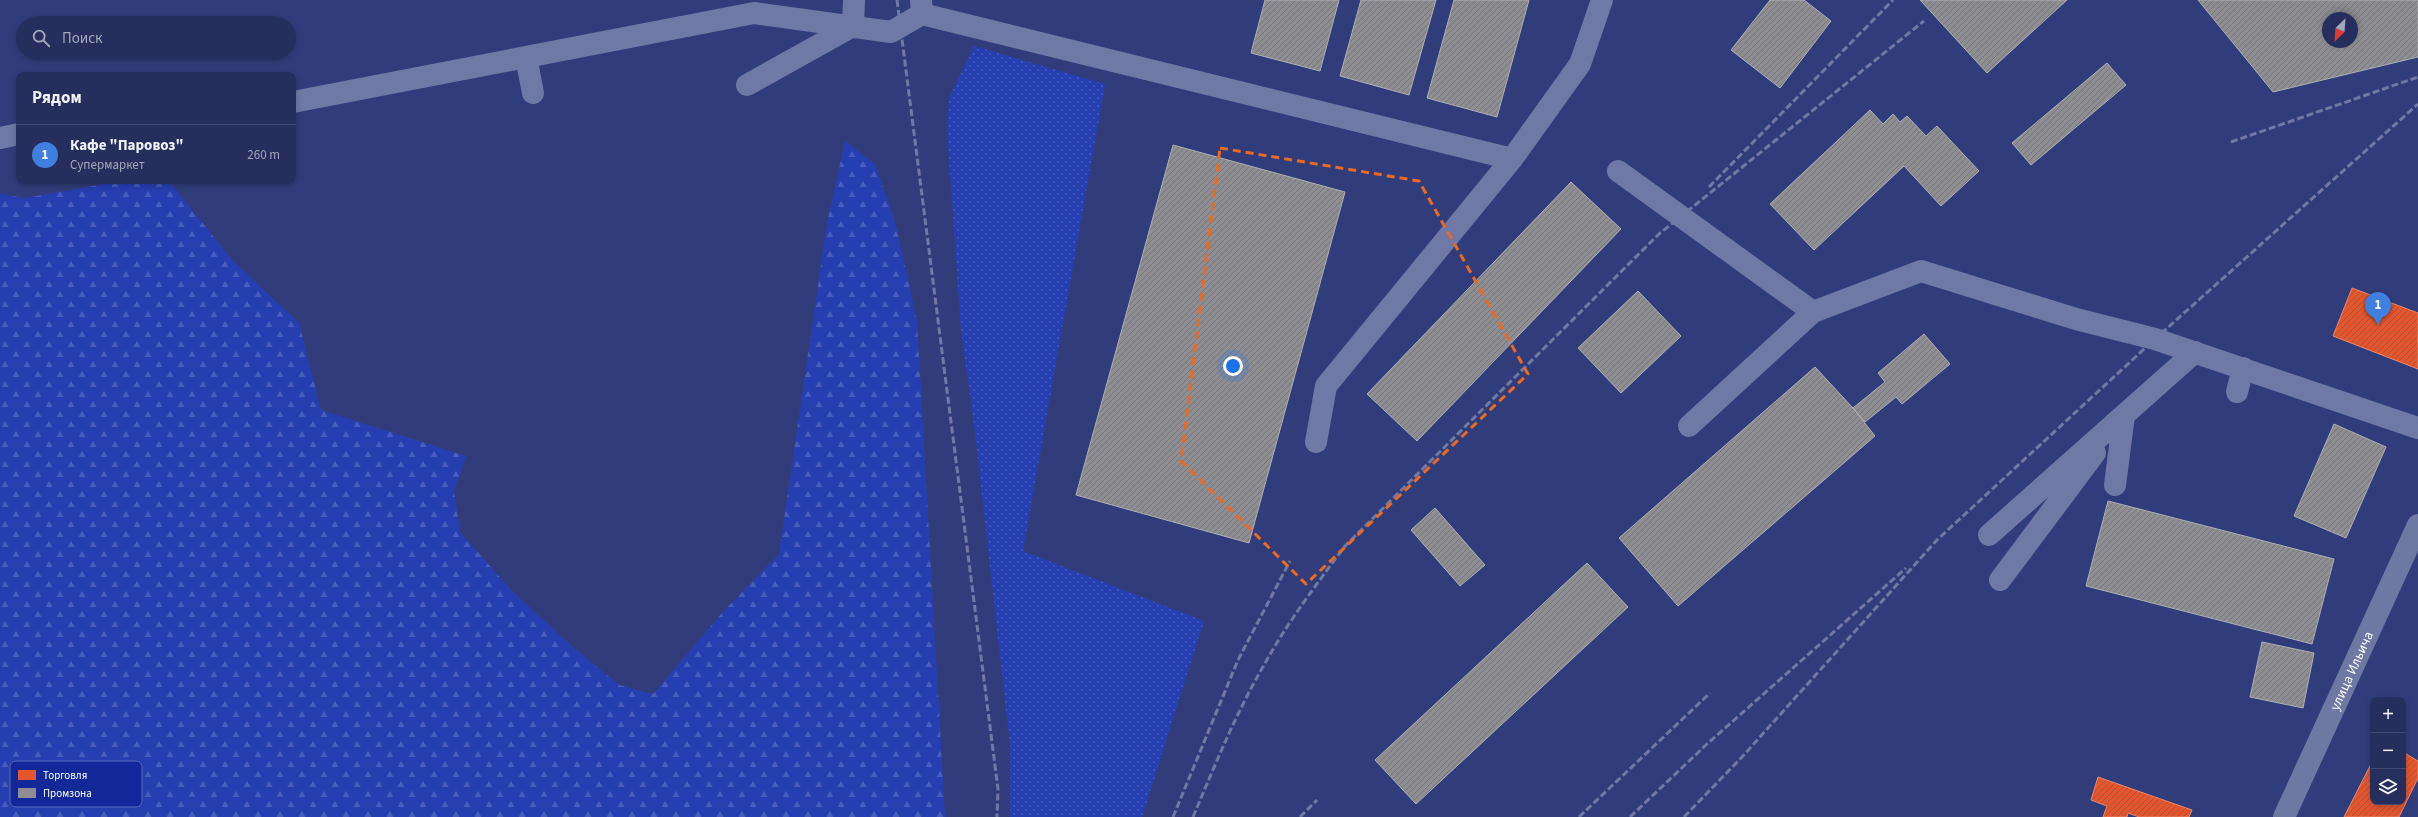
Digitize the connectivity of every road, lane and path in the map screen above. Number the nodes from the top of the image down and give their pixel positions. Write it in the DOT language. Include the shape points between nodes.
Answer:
graph roads {
  1 [pos="854,0"];
  2 [pos="1602,0"];
  3 [pos="921,7"];
  4 [pos="853,26"];
  5 [pos="526,57"];
  6 [pos="747,85"];
  7 [pos="533,93"];
  8 [pos="296,101"];
  9 [pos="16,135"];
  10 [pos="0,138"];
  11 [pos="1512,159"];
  12 [pos="1618,171"];
  13 [pos="1814,312"];
  14 [pos="2195,352"];
  15 [pos="2243,368"];
  16 [pos="2236,392"];
  17 [pos="2124,415"];
  18 [pos="1689,426"];
  19 [pos="2418,428"];
  20 [pos="1316,442"];
  21 [pos="2115,485"];
  22 [pos="2418,525"];
  23 [pos="1988,535"];
  24 [pos="2000,580"];
  25 [pos="2284,817"];
  1 -- 4 [label="street"];
  2 -- 11 [label="street" via="1580,64"];
  3 -- 4 [label="street" via="891,32"];
  3 -- 11 [label="street"];
  4 -- 5 [label="street" via="754,13"];
  4 -- 6 [label="street"];
  5 -- 7 [label="street"];
  5 -- 8 [label="street"];
  9 -- 10 [label="street"];
  11 -- 20 [label="street" via="1326,386"];
  12 -- 13 [label="street"];
  13 -- 14 [label="street" via="1921,271 2076,319"];
  13 -- 18 [label="street"];
  14 -- 15 [label="street"];
  14 -- 17 [label="street"];
  15 -- 16 [label="street"];
  15 -- 19 [label="street"];
  17 -- 21 [label="street"];
  17 -- 23 [label="street"];
  17 -- 24 [label="street"];
  22 -- 25 [label="main road, улица Ильича"];
}
